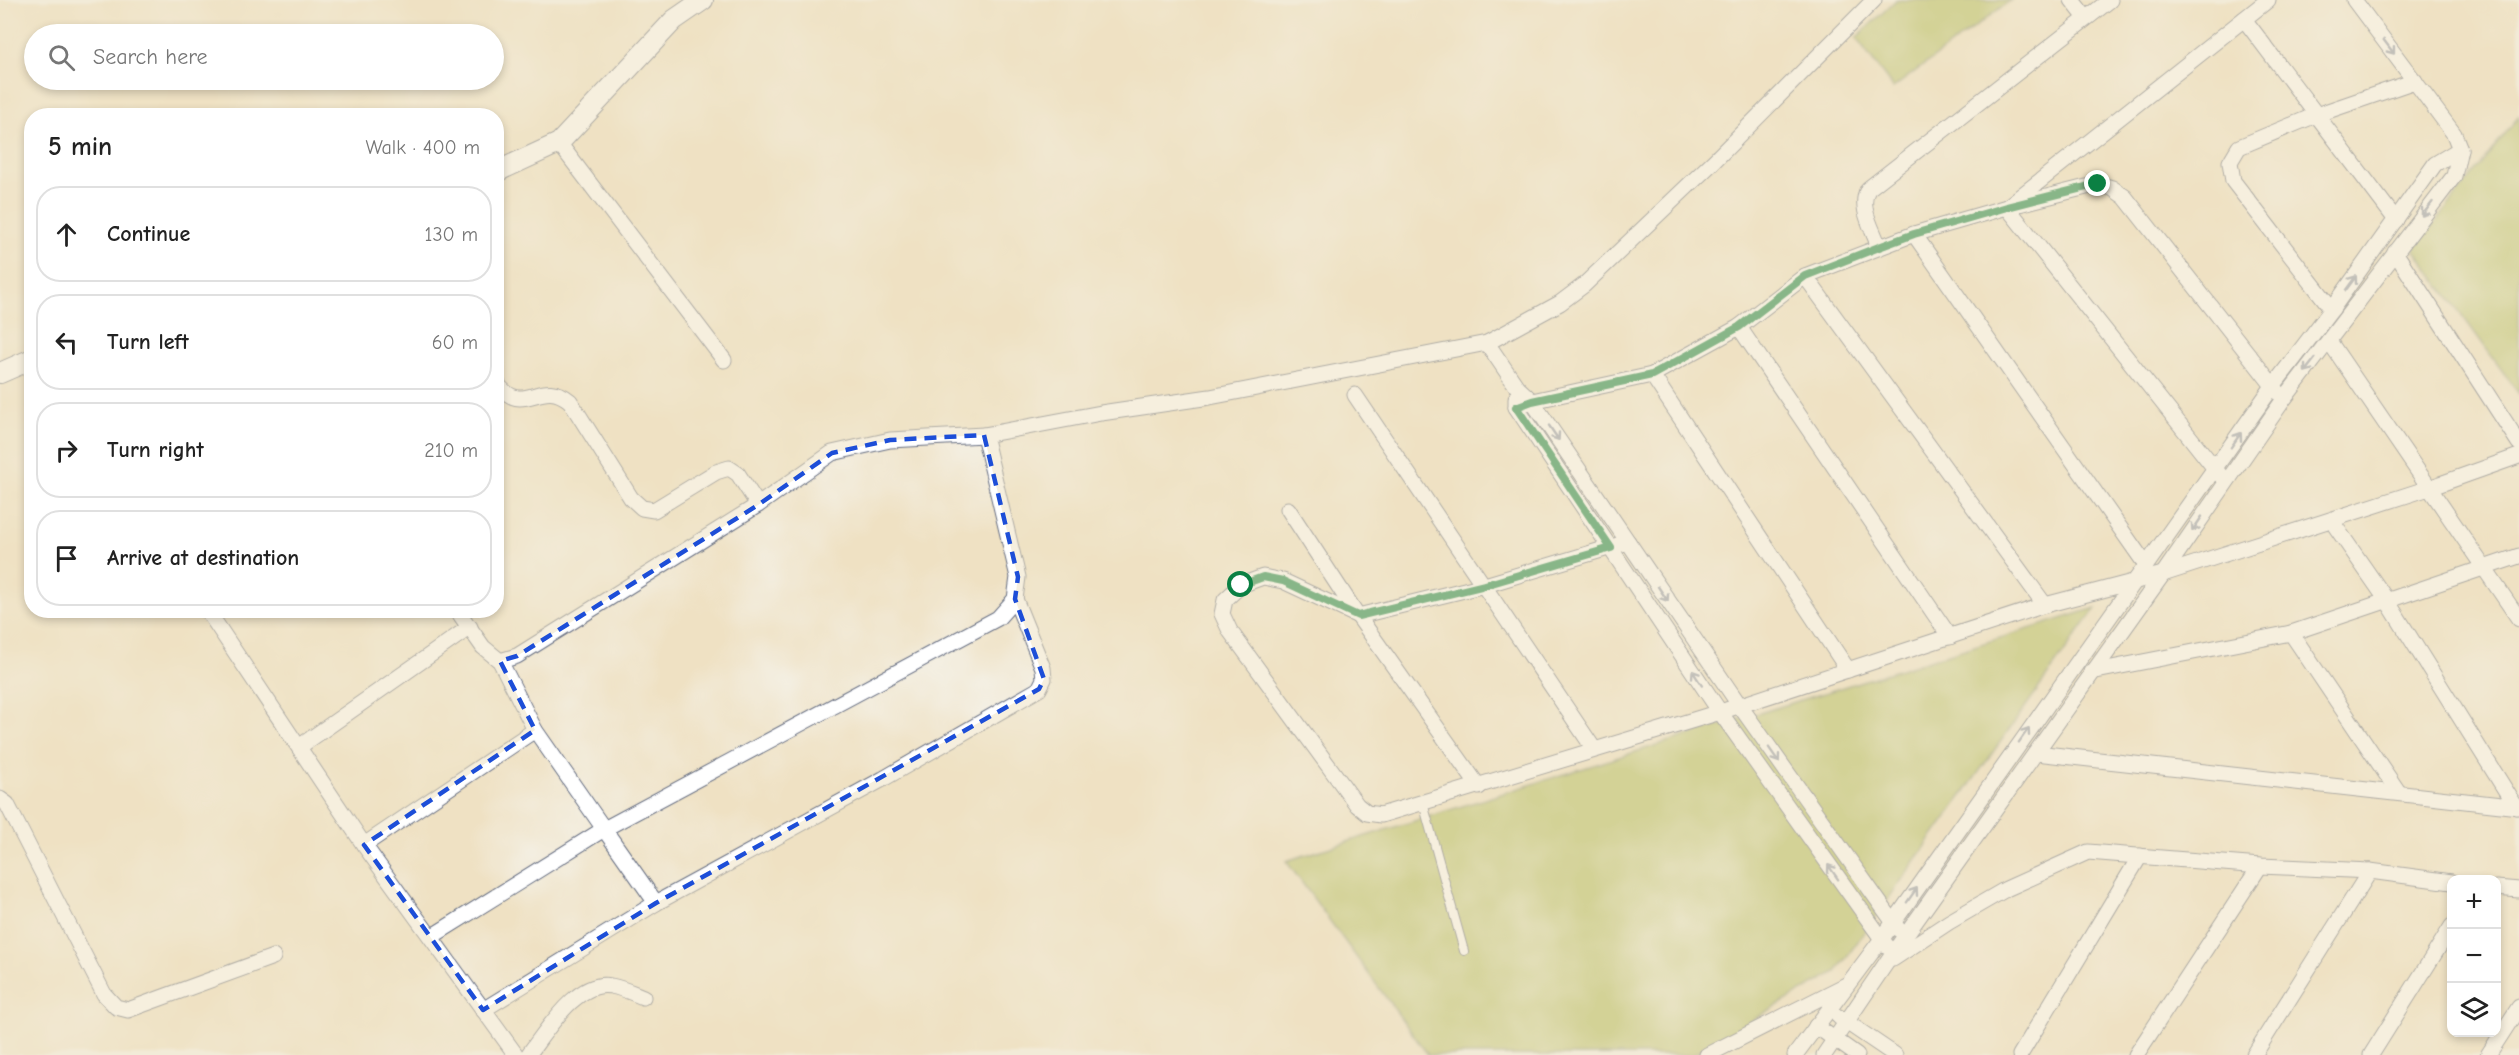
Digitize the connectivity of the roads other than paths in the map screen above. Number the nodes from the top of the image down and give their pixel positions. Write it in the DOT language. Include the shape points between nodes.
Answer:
graph roads {
  1 [pos="703,0"];
  2 [pos="1874,0"];
  3 [pos="2072,0"];
  4 [pos="2110,0"];
  5 [pos="2268,0"];
  6 [pos="2354,0"];
  7 [pos="2086,18"];
  8 [pos="2244,19"];
  9 [pos="2415,81"];
  10 [pos="2316,115"];
  11 [pos="559,143"];
  12 [pos="2460,149"];
  13 [pos="504,168"];
  14 [pos="2007,207"];
  15 [pos="2396,220"];
  16 [pos="1914,234"];
  17 [pos="1879,247"];
  18 [pos="2395,252"];
  19 [pos="1805,276"];
  20 [pos="2332,309"];
  21 [pos="1739,327"];
  22 [pos="2329,341"];
  23 [pos="1487,343"];
  24 [pos="724,360"];
  25 [pos="24,366"];
  26 [pos="0,373"];
  27 [pos="1652,375"];
  28 [pos="2273,386"];
  29 [pos="1517,387"];
  30 [pos="504,392"];
  31 [pos="1355,394"];
  32 [pos="2284,399"];
  33 [pos="1532,401"];
  34 [pos="1516,407"];
  35 [pos="984,435"];
  36 [pos="2519,443"];
  37 [pos="2519,456"];
  38 [pos="2215,470"];
  39 [pos="2226,482"];
  40 [pos="2429,488"];
  41 [pos="758,505"];
  42 [pos="1288,509"];
  43 [pos="2331,520"];
  44 [pos="1628,542"];
  45 [pos="1611,548"];
  46 [pos="2519,556"];
  47 [pos="2146,565"];
  48 [pos="2484,568"];
  49 [pos="2163,574"];
  50 [pos="2136,579"];
  51 [pos="1485,585"];
  52 [pos="1015,599"];
  53 [pos="2388,602"];
  54 [pos="2045,605"];
  55 [pos="1358,616"];
  56 [pos="213,618"];
  57 [pos="463,618"];
  58 [pos="2519,619"];
  59 [pos="470,627"];
  60 [pos="2291,633"];
  61 [pos="1950,637"];
  62 [pos="500,661"];
  63 [pos="1848,670"];
  64 [pos="2091,672"];
  65 [pos="1740,706"];
  66 [pos="1720,712"];
  67 [pos="535,730"];
  68 [pos="299,747"];
  69 [pos="1594,749"];
  70 [pos="2036,753"];
  71 [pos="1479,787"];
  72 [pos="2399,793"];
  73 [pos="0,799"];
  74 [pos="1424,802"];
  75 [pos="2517,807"];
  76 [pos="604,829"];
  77 [pos="364,845"];
  78 [pos="2140,856"];
  79 [pos="2260,866"];
  80 [pos="2370,871"];
  81 [pos="2447,881"];
  82 [pos="2501,888"];
  83 [pos="2519,890"];
  84 [pos="656,903"];
  85 [pos="1892,923"];
  86 [pos="2449,929"];
  87 [pos="431,937"];
  88 [pos="1905,937"];
  89 [pos="1881,940"];
  90 [pos="1464,951"];
  91 [pos="273,957"];
  92 [pos="1889,959"];
  93 [pos="1847,985"];
  94 [pos="643,997"];
  95 [pos="2519,1007"];
  96 [pos="483,1010"];
  97 [pos="1829,1011"];
  98 [pos="1847,1023"];
  99 [pos="1816,1026"];
  100 [pos="1835,1040"];
  101 [pos="516,1055"];
  102 [pos="528,1055"];
  103 [pos="1707,1055"];
  104 [pos="1795,1055"];
  105 [pos="1824,1055"];
  106 [pos="1857,1055"];
  107 [pos="1895,1055"];
  108 [pos="2020,1055"];
  109 [pos="2136,1055"];
  110 [pos="2254,1055"];
  111 [pos="2371,1055"];
  112 [pos="2488,1055"];
  1 -- 11 [label="street" via="674,20"];
  2 -- 23 [label="street" via="1584,285 1560,303"];
  3 -- 7 [label="street"];
  4 -- 7 [label="street"];
  5 -- 8 [label="street"];
  6 -- 9 [label="street, one-way"];
  7 -- 17 [label="street" via="1868,189 1865,209"];
  8 -- 10 [label="street"];
  8 -- 14 [label="street"];
  9 -- 10 [label="street"];
  9 -- 12 [label="street" via="2454,134"];
  10 -- 15 [label="street"];
  10 -- 20 [label="street" via="2239,147 2230,162 2233,181"];
  11 -- 13 [label="street"];
  11 -- 24 [label="street"];
  12 -- 15 [label="street" via="2436,164"];
  12 -- 18 [label="street, one-way" via="2454,176"];
  14 -- 16 [label="street"];
  14 -- 28 [label="street" via="2098,184 2118,192"];
  14 -- 38 [label="street"];
  20 -- 15 [label="street, one-way"];
  16 -- 17 [label="street"];
  16 -- 47 [label="street"];
  17 -- 19 [label="street"];
  18 -- 22 [label="street"];
  18 -- 36 [label="street"];
  19 -- 21 [label="street"];
  19 -- 54 [label="street"];
  20 -- 28 [label="street"];
  21 -- 27 [label="street"];
  21 -- 61 [label="street"];
  22 -- 32 [label="street, one-way"];
  22 -- 40 [label="street"];
  23 -- 29 [label="street"];
  23 -- 35 [label="street" via="1210,397"];
  25 -- 26 [label="street"];
  27 -- 33 [label="street"];
  27 -- 63 [label="street"];
  28 -- 32 [label="street"];
  38 -- 28 [label="street, one-way"];
  29 -- 33 [label="street"];
  29 -- 34 [label="street"];
  30 -- 41 [label="street" via="516,399 543,392 560,393 570,401 631,498 642,508 654,510 729,468 738,474"];
  31 -- 51 [label="street"];
  32 -- 39 [label="street"];
  33 -- 34 [label="street"];
  33 -- 44 [label="street, one-way"];
  34 -- 45 [label="street"];
  35 -- 41 [label="street" via="890,440 832,453"];
  35 -- 52 [label="street" via="1018,577"];
  37 -- 40 [label="street"];
  38 -- 39 [label="street"];
  38 -- 47 [label="street"];
  39 -- 49 [label="street, one-way"];
  40 -- 43 [label="street"];
  40 -- 48 [label="street"];
  41 -- 62 [label="street" via="517,656"];
  42 -- 55 [label="street"];
  43 -- 49 [label="street"];
  43 -- 53 [label="street"];
  44 -- 45 [label="street"];
  44 -- 65 [label="street, one-way"];
  45 -- 51 [label="street"];
  66 -- 45 [label="street, one-way"];
  46 -- 48 [label="street"];
  47 -- 50 [label="street"];
  48 -- 53 [label="street"];
  48 -- 58 [label="street"];
  49 -- 50 [label="street"];
  49 -- 64 [label="street"];
  50 -- 54 [label="street"];
  85 -- 50 [label="street, one-way"];
  51 -- 55 [label="street"];
  51 -- 69 [label="street"];
  52 -- 76 [label="street" via="998,618"];
  52 -- 84 [label="street" via="1043,668 1044,679 1039,689"];
  53 -- 60 [label="street"];
  53 -- 75 [label="street"];
  54 -- 61 [label="street"];
  55 -- 71 [label="street"];
  55 -- 74 [label="street" via="1283,581 1263,577 1241,585 1225,600 1222,614 1230,631 1357,804 1367,813 1381,815"];
  56 -- 68 [label="street"];
  57 -- 59 [label="street"];
  59 -- 62 [label="street" via="483,647"];
  59 -- 68 [label="street"];
  60 -- 64 [label="street"];
  60 -- 72 [label="street"];
  61 -- 63 [label="street"];
  62 -- 67 [label="street"];
  63 -- 65 [label="street"];
  64 -- 70 [label="street"];
  65 -- 66 [label="street"];
  65 -- 85 [label="street, one-way"];
  66 -- 69 [label="street"];
  89 -- 66 [label="street, one-way"];
  67 -- 76 [label="street"];
  67 -- 77 [label="street"];
  68 -- 77 [label="street"];
  69 -- 71 [label="street"];
  70 -- 72 [label="street"];
  70 -- 88 [label="street"];
  71 -- 74 [label="street"];
  72 -- 75 [label="street"];
  73 -- 91 [label="street" via="104,994 116,1007 128,1010"];
  74 -- 90 [label="lane"];
  76 -- 84 [label="street"];
  76 -- 87 [label="street"];
  77 -- 87 [label="street"];
  78 -- 79 [label="street"];
  78 -- 92 [label="street" via="2088,852 2006,889"];
  78 -- 108 [label="street"];
  79 -- 80 [label="street"];
  79 -- 109 [label="street"];
  80 -- 81 [label="street"];
  80 -- 110 [label="street"];
  82 -- 83 [label="street"];
  84 -- 96 [label="street"];
  85 -- 88 [label="street"];
  85 -- 89 [label="street"];
  86 -- 111 [label="street"];
  87 -- 96 [label="street"];
  88 -- 92 [label="street"];
  89 -- 92 [label="street"];
  89 -- 93 [label="street"];
  92 -- 93 [label="street"];
  92 -- 98 [label="street"];
  93 -- 97 [label="street"];
  93 -- 103 [label="street"];
  94 -- 102 [label="street" via="609,985 588,988 570,1001"];
  95 -- 112 [label="street"];
  96 -- 101 [label="street"];
  97 -- 98 [label="street"];
  97 -- 99 [label="street"];
  98 -- 100 [label="street"];
  98 -- 107 [label="street"];
  99 -- 100 [label="street"];
  99 -- 104 [label="street"];
  100 -- 105 [label="street"];
  100 -- 106 [label="street"];
}
